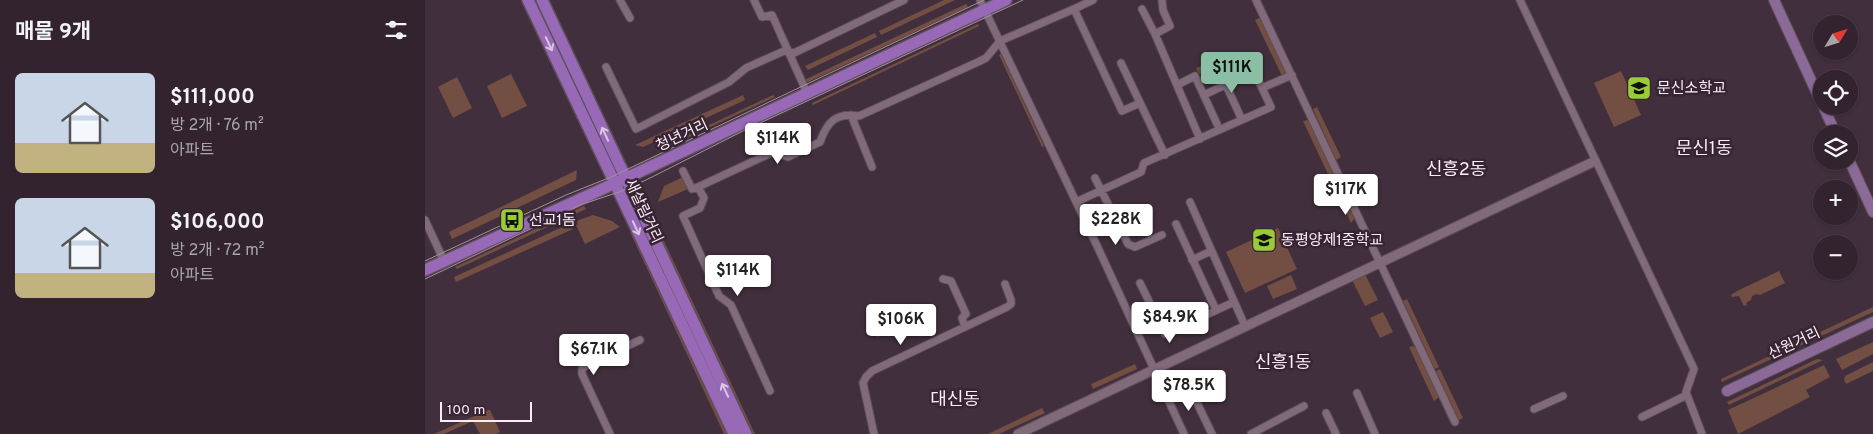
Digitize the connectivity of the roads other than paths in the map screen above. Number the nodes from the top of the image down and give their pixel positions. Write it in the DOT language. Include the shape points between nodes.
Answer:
graph roads {
  1 [pos="528,0"];
  2 [pos="542,0"];
  3 [pos="621,0"];
  4 [pos="754,0"];
  5 [pos="904,0"];
  6 [pos="1005,0"];
  7 [pos="1093,0"];
  8 [pos="1162,0"];
  9 [pos="1257,0"];
  10 [pos="1520,0"];
  11 [pos="1773,0"];
  12 [pos="983,5"];
  13 [pos="1074,9"];
  14 [pos="1142,9"];
  15 [pos="630,18"];
  16 [pos="1155,34"];
  17 [pos="1000,41"];
  18 [pos="788,51"];
  19 [pos="1121,63"];
  20 [pos="607,67"];
  21 [pos="1292,75"];
  22 [pos="1177,85"];
  23 [pos="1226,85"];
  24 [pos="1813,85"];
  25 [pos="1262,88"];
  26 [pos="807,93"];
  27 [pos="1204,95"];
  28 [pos="1140,103"];
  29 [pos="851,115"];
  30 [pos="1242,120"];
  31 [pos="1217,124"];
  32 [pos="1200,139"];
  33 [pos="1165,155"];
  34 [pos="1595,161"];
  35 [pos="872,167"];
  36 [pos="1854,170"];
  37 [pos="683,171"];
  38 [pos="626,178"];
  39 [pos="1095,178"];
  40 [pos="615,183"];
  41 [pos="698,187"];
  42 [pos="1101,190"];
  43 [pos="1076,202"];
  44 [pos="1190,202"];
  45 [pos="1873,212"];
  46 [pos="425,220"];
  47 [pos="1177,224"];
  48 [pos="428,235"];
  49 [pos="1161,235"];
  50 [pos="1211,251"];
  51 [pos="1192,260"];
  52 [pos="444,261"];
  53 [pos="1380,262"];
  54 [pos="425,270"];
  55 [pos="943,279"];
  56 [pos="1140,283"];
  57 [pos="1005,284"];
  58 [pos="1234,302"];
  59 [pos="1216,310"];
  60 [pos="1873,322"];
  61 [pos="1245,326"];
  62 [pos="965,327"];
  63 [pos="640,340"];
  64 [pos="1153,369"];
  65 [pos="1186,380"];
  66 [pos="770,391"];
  67 [pos="1727,391"];
  68 [pos="1357,393"];
  69 [pos="1687,395"];
  70 [pos="1563,396"];
  71 [pos="1304,406"];
  72 [pos="1534,409"];
  73 [pos="1326,413"];
  74 [pos="1642,417"];
  75 [pos="1455,422"];
  76 [pos="1255,433"];
  77 [pos="609,434"];
  78 [pos="734,434"];
  79 [pos="745,434"];
  80 [pos="874,434"];
  81 [pos="1018,434"];
  82 [pos="1184,434"];
  83 [pos="1212,434"];
  84 [pos="1336,434"];
  85 [pos="1375,434"];
  86 [pos="1702,434"];
  1 -- 40 [label="main road, 새살림거리, one-way"];
  38 -- 2 [label="main road, 새살림거리, one-way"];
  3 -- 15 [label="street"];
  4 -- 18 [label="street" via="762,17 772,15"];
  5 -- 18 [label="street" via="794,53"];
  6 -- 12 [label="main road, 청년거리"];
  7 -- 13 [label="street"];
  8 -- 16 [label="street" via="1170,26"];
  9 -- 21 [label="street"];
  10 -- 34 [label="street"];
  11 -- 24 [label="main road"];
  12 -- 17 [label="street"];
  12 -- 26 [label="main road, 청년거리"];
  13 -- 17 [label="street"];
  13 -- 28 [label="street" via="1122,111"];
  14 -- 16 [label="street"];
  16 -- 22 [label="street"];
  17 -- 29 [label="street" via="978,62 859,116"];
  17 -- 43 [label="street"];
  18 -- 20 [label="street" via="746,68 729,82 636,128"];
  18 -- 26 [label="street"];
  19 -- 28 [label="street"];
  21 -- 25 [label="street"];
  21 -- 53 [label="street"];
  22 -- 27 [label="street" via="1195,76"];
  22 -- 32 [label="street"];
  23 -- 25 [label="street" via="1255,71"];
  23 -- 27 [label="street"];
  23 -- 30 [label="street"];
  25 -- 30 [label="street" via="1271,107"];
  26 -- 38 [label="main road, 청년거리"];
  27 -- 31 [label="street"];
  28 -- 33 [label="street"];
  29 -- 35 [label="street"];
  29 -- 41 [label="street" via="830,122 820,142 788,157 771,153"];
  30 -- 32 [label="street"];
  32 -- 33 [label="street"];
  33 -- 42 [label="street" via="1144,164 1141,172"];
  34 -- 53 [label="street"];
  34 -- 69 [label="street" via="1694,370"];
  36 -- 45 [label="main road"];
  37 -- 41 [label="street" via="692,189"];
  38 -- 40 [label="main road, 청년거리"];
  79 -- 38 [label="main road, 새살림거리, one-way"];
  39 -- 42 [label="street"];
  40 -- 52 [label="main road, 청년거리"];
  40 -- 78 [label="main road, 새살림거리, one-way"];
  41 -- 66 [label="street" via="704,198 700,208 683,216 719,296 731,305"];
  42 -- 43 [label="street"];
  42 -- 49 [label="street" via="1128,244 1135,247"];
  43 -- 64 [label="street"];
  44 -- 50 [label="street"];
  46 -- 48 [label="street"];
  47 -- 51 [label="street"];
  48 -- 52 [label="street"];
  50 -- 51 [label="street"];
  50 -- 58 [label="street"];
  51 -- 59 [label="street"];
  52 -- 54 [label="main road, 청년거리"];
  53 -- 61 [label="street"];
  53 -- 75 [label="street"];
  55 -- 62 [label="street" via="951,281 963,306 966,314 961,318"];
  56 -- 59 [label="street" via="1165,334"];
  57 -- 62 [label="street" via="1011,304"];
  58 -- 59 [label="street"];
  58 -- 61 [label="street"];
  60 -- 67 [label="main road, 산원거리"];
  61 -- 64 [label="street"];
  62 -- 80 [label="street" via="865,377 863,383"];
  63 -- 77 [label="street" via="582,369 581,374"];
  64 -- 81 [label="street"];
  64 -- 82 [label="street"];
  65 -- 83 [label="street"];
  68 -- 85 [label="street"];
  69 -- 74 [label="street"];
  69 -- 86 [label="street"];
  70 -- 72 [label="street"];
  71 -- 76 [label="street"];
  73 -- 84 [label="street"];
}
